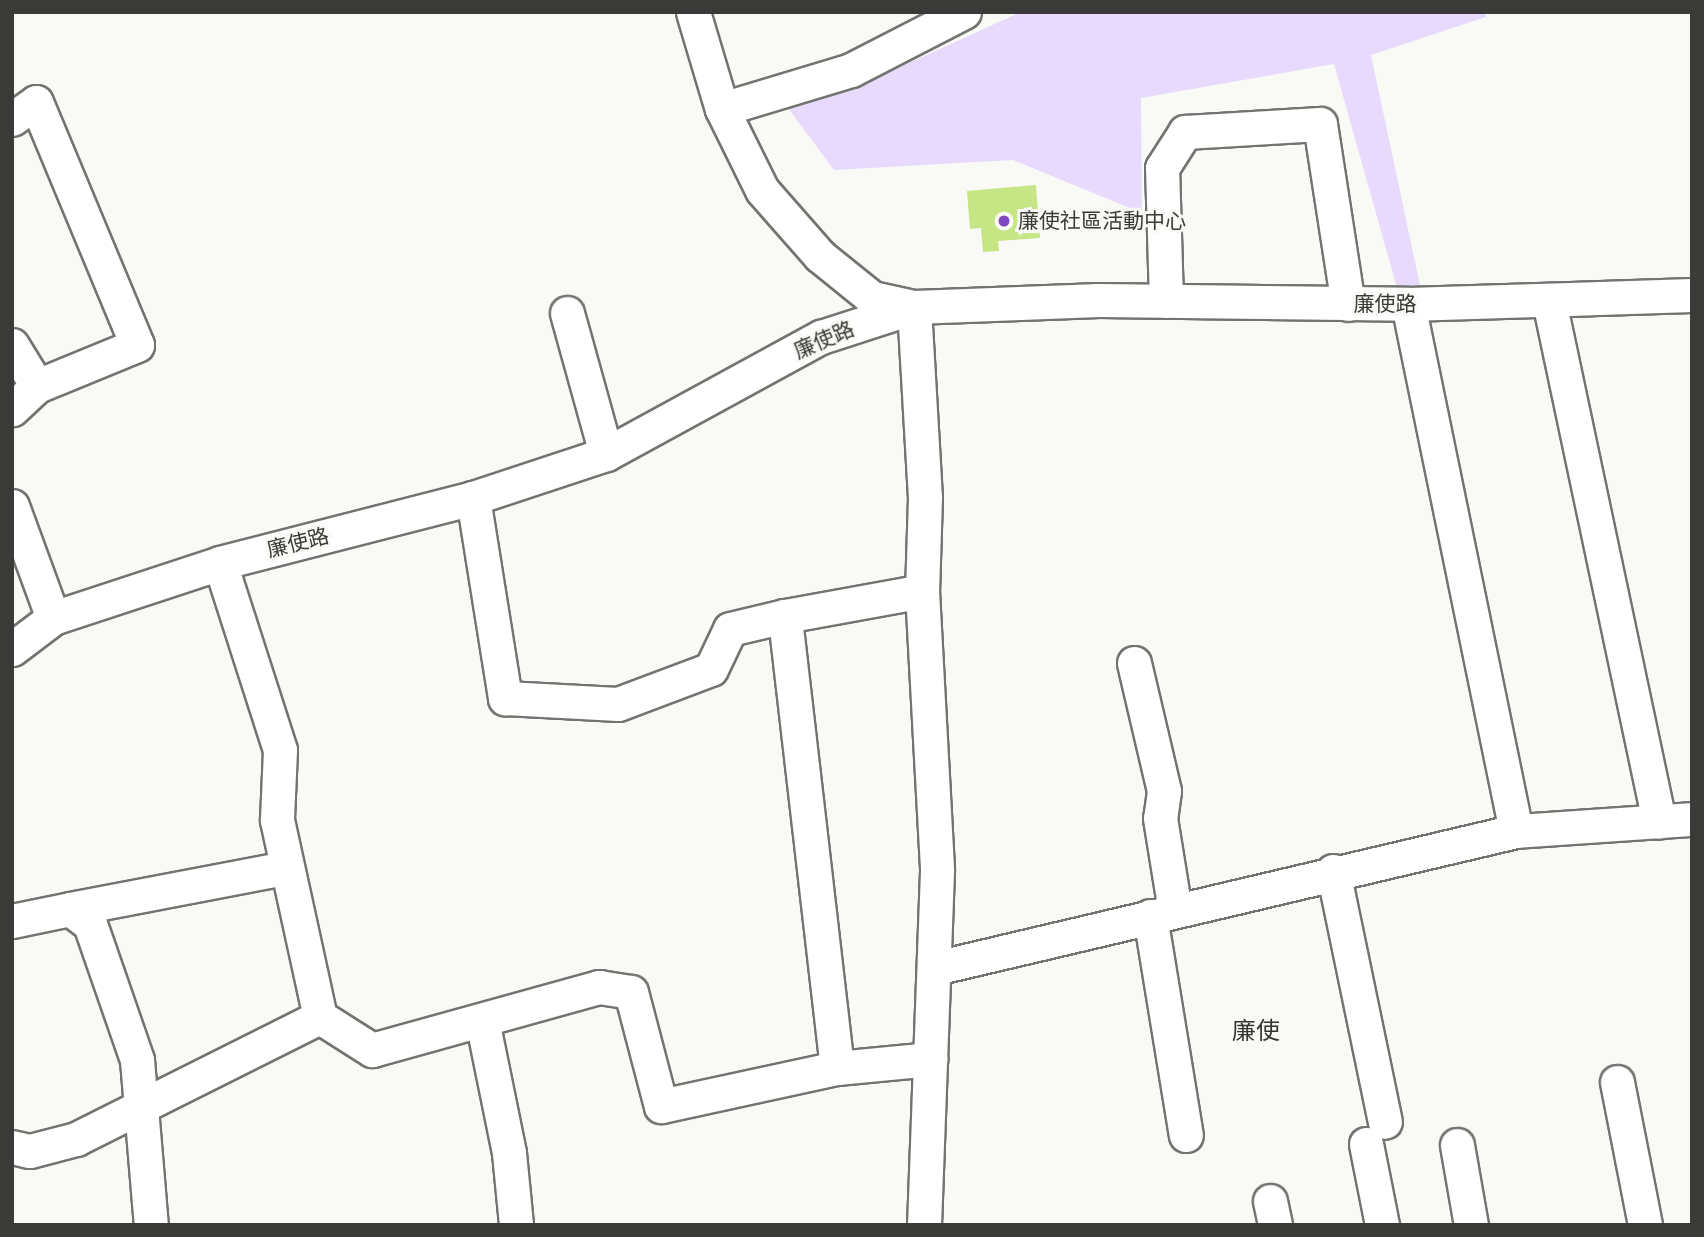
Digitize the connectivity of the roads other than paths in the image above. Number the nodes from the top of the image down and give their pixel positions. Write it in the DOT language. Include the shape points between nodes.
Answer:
graph roads {
  1 [pos="693,12"];
  2 [pos="964,12"];
  3 [pos="722,109"];
  4 [pos="12,119"];
  5 [pos="1692,295"];
  6 [pos="1166,301"];
  7 [pos="1549,301"];
  8 [pos="1348,304"];
  9 [pos="1408,304"];
  10 [pos="914,307"];
  11 [pos="567,313"];
  12 [pos="12,345"];
  13 [pos="37,386"];
  14 [pos="12,409"];
  15 [pos="606,454"];
  16 [pos="473,498"];
  17 [pos="12,506"];
  18 [pos="220,563"];
  19 [pos="922,591"];
  20 [pos="785,616"];
  21 [pos="53,618"];
  22 [pos="12,649"];
  23 [pos="1135,663"];
  24 [pos="1692,819"];
  25 [pos="1659,821"];
  26 [pos="1516,831"];
  27 [pos="284,868"];
  28 [pos="1333,871"];
  29 [pos="70,909"];
  30 [pos="1162,914"];
  31 [pos="12,921"];
  32 [pos="935,968"];
  33 [pos="320,1017"];
  34 [pos="482,1020"];
  35 [pos="931,1059"];
  36 [pos="837,1068"];
  37 [pos="1617,1082"];
  38 [pos="143,1108"];
  39 [pos="1186,1135"];
  40 [pos="1457,1145"];
  41 [pos="12,1147"];
  42 [pos="151,1225"];
  43 [pos="516,1225"];
  44 [pos="924,1225"];
  45 [pos="1382,1225"];
  46 [pos="1471,1225"];
  47 [pos="1645,1225"];
  1 -- 3 [label="street"];
  2 -- 3 [label="street" via="851,70"];
  3 -- 10 [label="street" via="762,190 820,256 872,298"];
  4 -- 13 [label="street" via="36,102 136,345"];
  5 -- 7 [label="street, 廉使路"];
  6 -- 8 [label="street, 廉使路"];
  6 -- 8 [label="street" via="1162,168 1185,132 1320,124"];
  6 -- 10 [label="street, 廉使路"];
  7 -- 9 [label="street, 廉使路"];
  7 -- 25 [label="street"];
  8 -- 9 [label="street, 廉使路"];
  9 -- 26 [label="street"];
  10 -- 15 [label="street, 廉使路" via="821,337"];
  10 -- 19 [label="street" via="925,497"];
  11 -- 15 [label="street"];
  12 -- 13 [label="street"];
  13 -- 14 [label="street"];
  15 -- 16 [label="street, 廉使路"];
  16 -- 18 [label="street, 廉使路"];
  16 -- 20 [label="street" via="505,698 618,704 711,669 730,629"];
  17 -- 21 [label="street"];
  18 -- 21 [label="street, 廉使路"];
  18 -- 27 [label="street" via="280,750 277,820"];
  19 -- 20 [label="street"];
  19 -- 32 [label="street" via="937,871"];
  20 -- 36 [label="street"];
  21 -- 22 [label="street, 廉使路"];
  23 -- 30 [label="street" via="1164,791 1160,818"];
  24 -- 25 [label="street"];
  25 -- 26 [label="street"];
  26 -- 28 [label="street"];
  27 -- 29 [label="street"];
  27 -- 33 [label="street"];
  28 -- 30 [label="street"];
  28 -- 45 [label="street" via="1376,1133"];
  29 -- 31 [label="street"];
  29 -- 38 [label="street" via="90,924 137,1060"];
  30 -- 32 [label="street"];
  30 -- 39 [label="street"];
  32 -- 35 [label="street"];
  33 -- 34 [label="street" via="372,1050"];
  33 -- 38 [label="street"];
  34 -- 36 [label="street" via="599,987 631,992 661,1106"];
  34 -- 43 [label="street" via="509,1153"];
  35 -- 36 [label="street"];
  35 -- 44 [label="street"];
  37 -- 47 [label="street"];
  38 -- 41 [label="street" via="76,1139 30,1152"];
  38 -- 42 [label="street"];
  40 -- 46 [label="street"];
}
